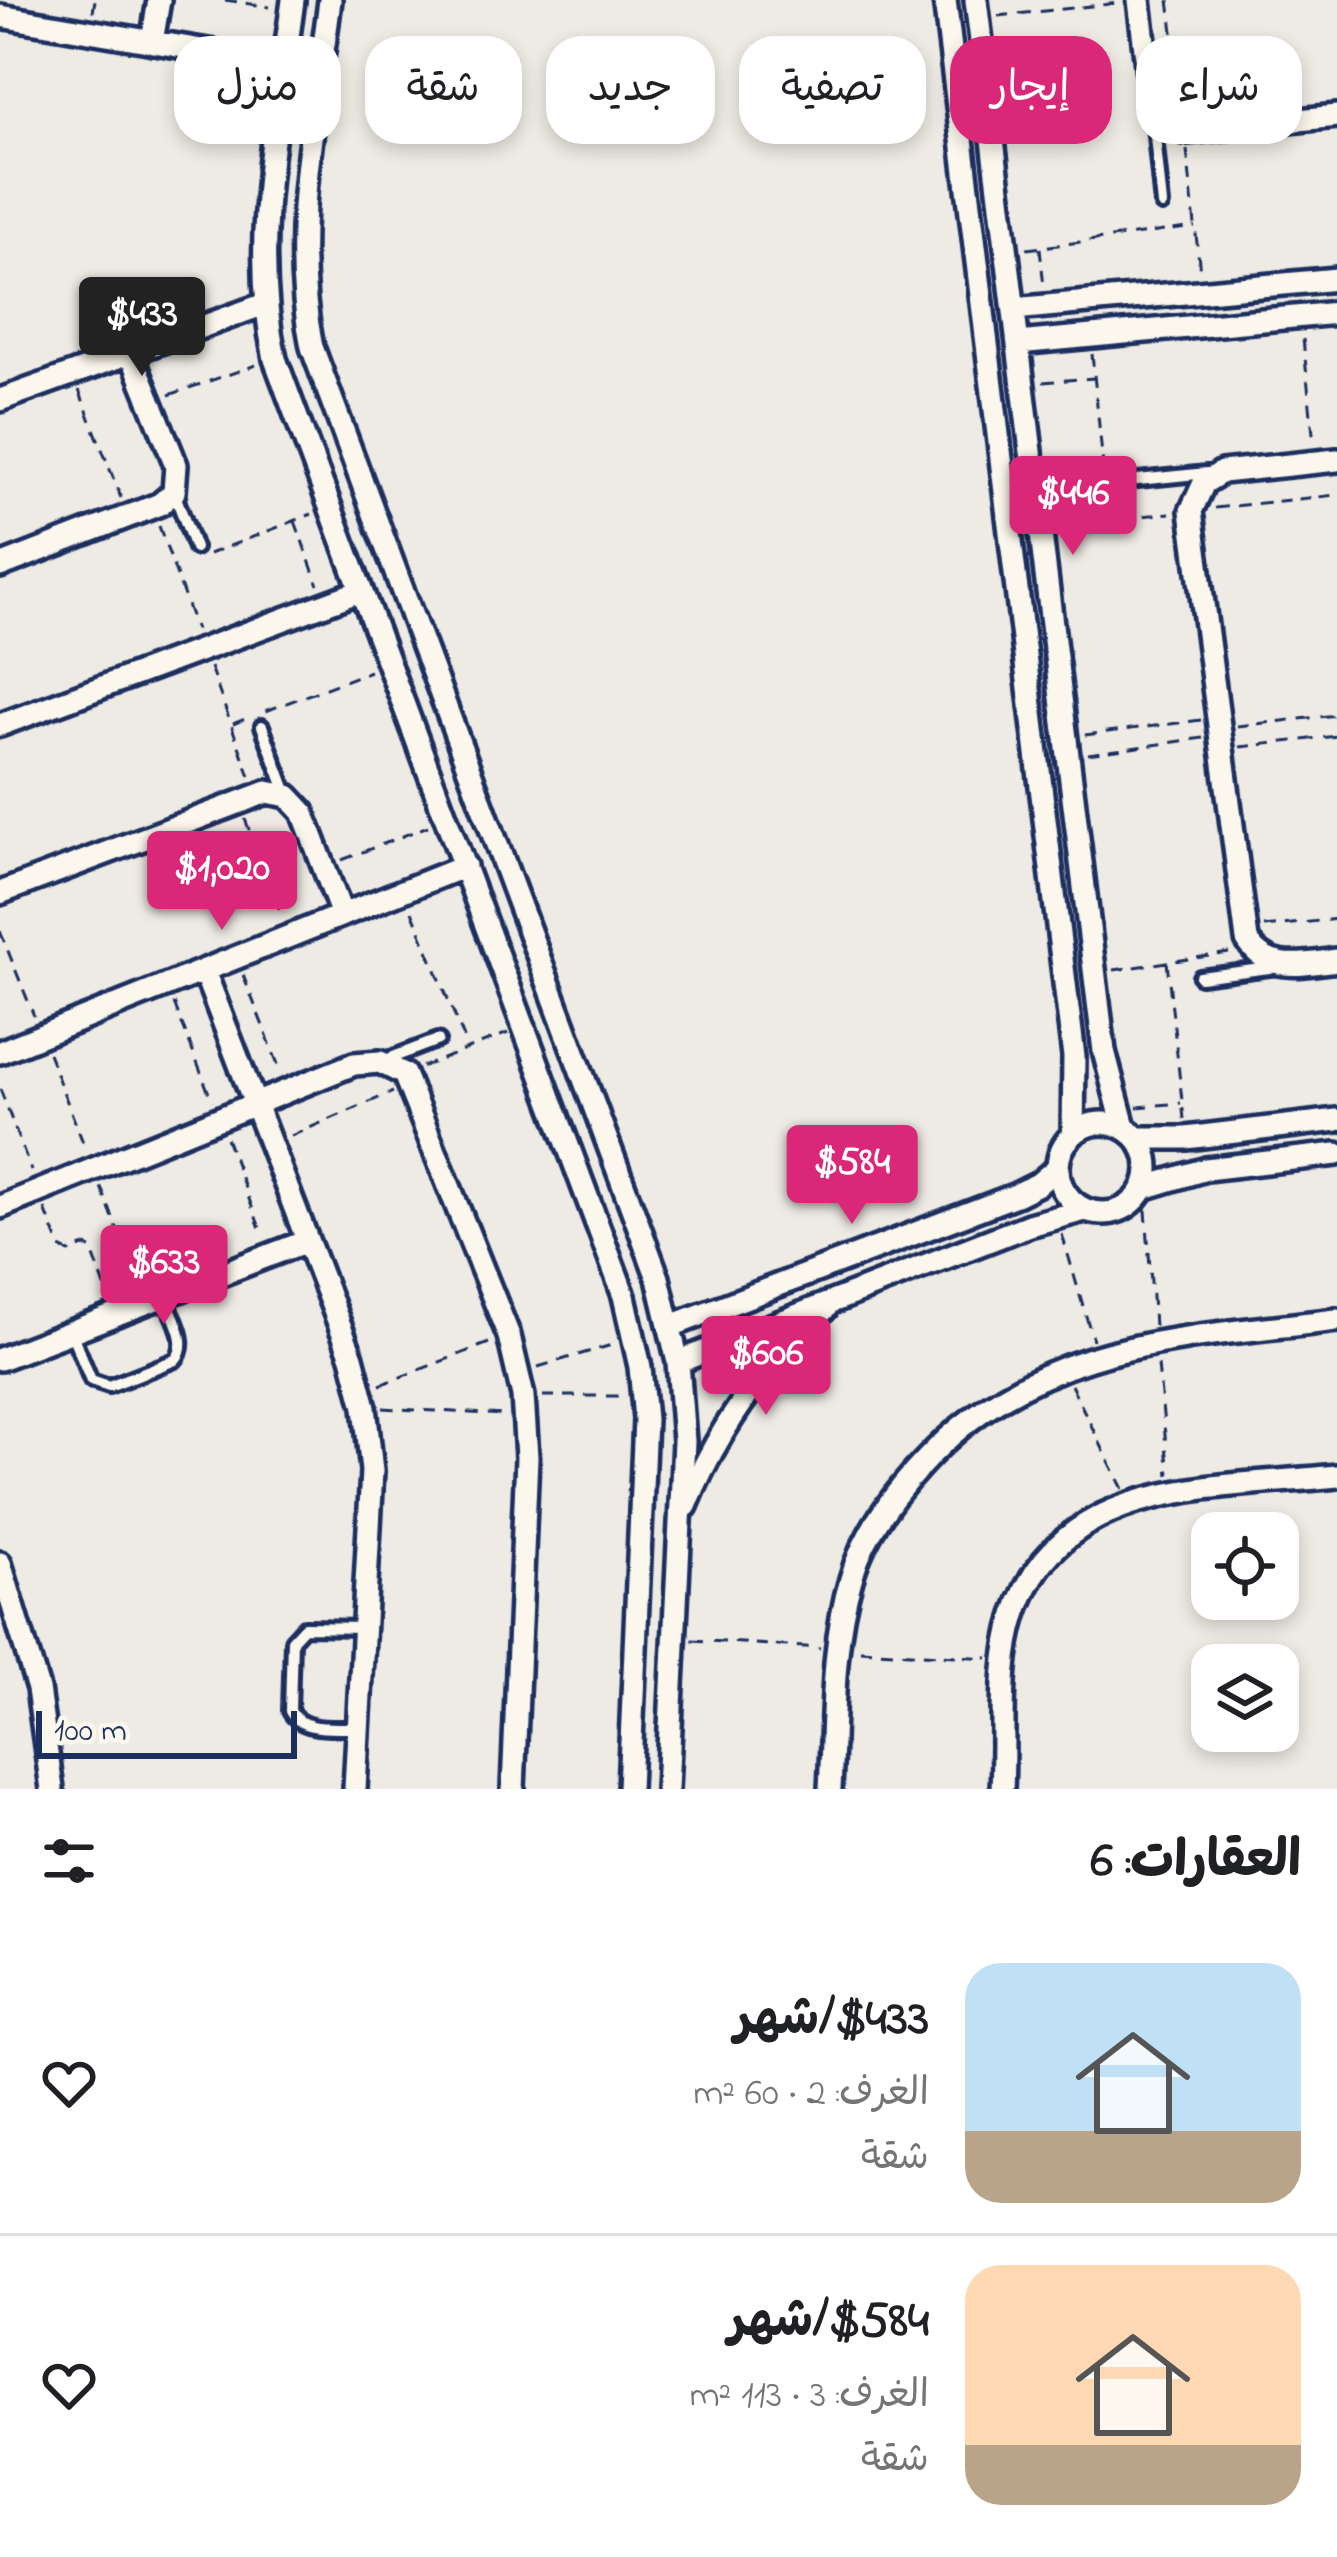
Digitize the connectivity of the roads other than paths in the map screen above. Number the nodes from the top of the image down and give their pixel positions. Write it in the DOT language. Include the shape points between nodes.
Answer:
graph roads {
  1 [pos="159,0"];
  2 [pos="330,0"];
  3 [pos="945,0"];
  4 [pos="1139,0"];
  5 [pos="292,5"];
  6 [pos="978,9"];
  7 [pos="0,16"];
  8 [pos="288,36"];
  9 [pos="1143,36"];
  10 [pos="152,42"];
  11 [pos="174,46"];
  12 [pos="1337,116"];
  13 [pos="1302,119"];
  14 [pos="275,144"];
  15 [pos="1156,144"];
  16 [pos="1162,205"];
  17 [pos="1337,279"];
  18 [pos="265,304"];
  19 [pos="1014,309"];
  20 [pos="1336,320"];
  21 [pos="1018,343"];
  22 [pos="131,353"];
  23 [pos="0,400"];
  24 [pos="1326,462"];
  25 [pos="1222,472"];
  26 [pos="1118,482"];
  27 [pos="174,492"];
  28 [pos="197,553"];
  29 [pos="0,566"];
  30 [pos="360,590"];
  31 [pos="0,724"];
  32 [pos="262,726"];
  33 [pos="288,796"];
  34 [pos="465,866"];
  35 [pos="0,893"];
  36 [pos="342,915"];
  37 [pos="1337,960"];
  38 [pos="1292,966"];
  39 [pos="204,970"];
  40 [pos="1200,977"];
  41 [pos="438,1040"];
  42 [pos="0,1052"];
  43 [pos="380,1063"];
  44 [pos="255,1104"];
  45 [pos="1337,1120"];
  46 [pos="1126,1125"];
  47 [pos="1073,1134"];
  48 [pos="1337,1154"];
  49 [pos="1058,1167"];
  50 [pos="1144,1188"];
  51 [pos="0,1207"];
  52 [pos="1085,1210"];
  53 [pos="308,1241"];
  54 [pos="155,1299"];
  55 [pos="835,1300"];
  56 [pos="1337,1320"];
  57 [pos="671,1325"];
  58 [pos="71,1332"];
  59 [pos="0,1359"];
  60 [pos="678,1362"];
  61 [pos="1337,1476"];
  62 [pos="680,1524"];
  63 [pos="0,1563"];
  64 [pos="364,1628"];
  65 [pos="358,1728"];
  66 [pos="52,1789"];
  67 [pos="355,1789"];
  68 [pos="513,1789"];
  69 [pos="629,1789"];
  70 [pos="667,1789"];
  71 [pos="830,1789"];
  72 [pos="1002,1789"];
  1 -- 10 [label="street"];
  2 -- 57 [label="street" via="302,241 319,373"];
  3 -- 47 [label="street" via="1074,1057"];
  4 -- 9 [label="street"];
  5 -- 8 [label="street"];
  6 -- 19 [label="street"];
  7 -- 10 [label="street"];
  10 -- 11 [label="street"];
  12 -- 13 [label="street"];
  14 -- 18 [label="street"];
  15 -- 16 [label="lane"];
  17 -- 19 [label="street"];
  18 -- 22 [label="street"];
  18 -- 30 [label="street" via="274,358"];
  19 -- 21 [label="street"];
  20 -- 21 [label="street" via="1300,316"];
  21 -- 46 [label="street" via="1104,1052"];
  22 -- 23 [label="street"];
  22 -- 27 [label="street" via="176,465"];
  24 -- 25 [label="street"];
  25 -- 26 [label="lane"];
  25 -- 38 [label="street" via="1204,483 1190,511 1218,733 1248,939 1270,962"];
  27 -- 28 [label="lane"];
  27 -- 29 [label="street"];
  30 -- 31 [label="street"];
  30 -- 34 [label="street"];
  32 -- 33 [label="lane"];
  33 -- 35 [label="street" via="247,797"];
  33 -- 36 [label="street" via="303,812"];
  34 -- 36 [label="street"];
  34 -- 69 [label="street" via="635,1338 644,1396"];
  36 -- 39 [label="street"];
  37 -- 38 [label="street"];
  38 -- 40 [label="lane"];
  39 -- 42 [label="street"];
  39 -- 44 [label="street"];
  41 -- 43 [label="lane"];
  43 -- 44 [label="street" via="354,1064"];
  43 -- 68 [label="street" via="407,1079 519,1372 527,1457"];
  44 -- 51 [label="street"];
  44 -- 53 [label="street"];
  45 -- 46 [label="street" via="1186,1138"];
  46 -- 47 [label="street"];
  46 -- 50 [label="street" via="1147,1157"];
  47 -- 49 [label="street"];
  48 -- 50 [label="street" via="1206,1169"];
  49 -- 52 [label="street" via="1065,1192"];
  49 -- 57 [label="street" via="1016,1195"];
  50 -- 52 [label="street" via="1123,1209"];
  52 -- 55 [label="street"];
  53 -- 54 [label="street"];
  53 -- 64 [label="street" via="363,1399 372,1472"];
  54 -- 58 [label="street"];
  54 -- 58 [label="lane" via="182,1353 109,1386 91,1380"];
  55 -- 60 [label="street"];
  55 -- 62 [label="street" via="742,1402"];
  56 -- 71 [label="street" via="1097,1354 994,1401 936,1448 888,1506 852,1572"];
  57 -- 60 [label="street"];
  58 -- 59 [label="street"];
  60 -- 62 [label="street"];
  61 -- 72 [label="street" via="1130,1501 1057,1545 1015,1617"];
  62 -- 70 [label="street"];
  63 -- 66 [label="street" via="38,1689"];
  64 -- 65 [label="street"];
  64 -- 65 [label="lane" via="304,1627 292,1640 295,1720"];
  65 -- 67 [label="street"];
}
